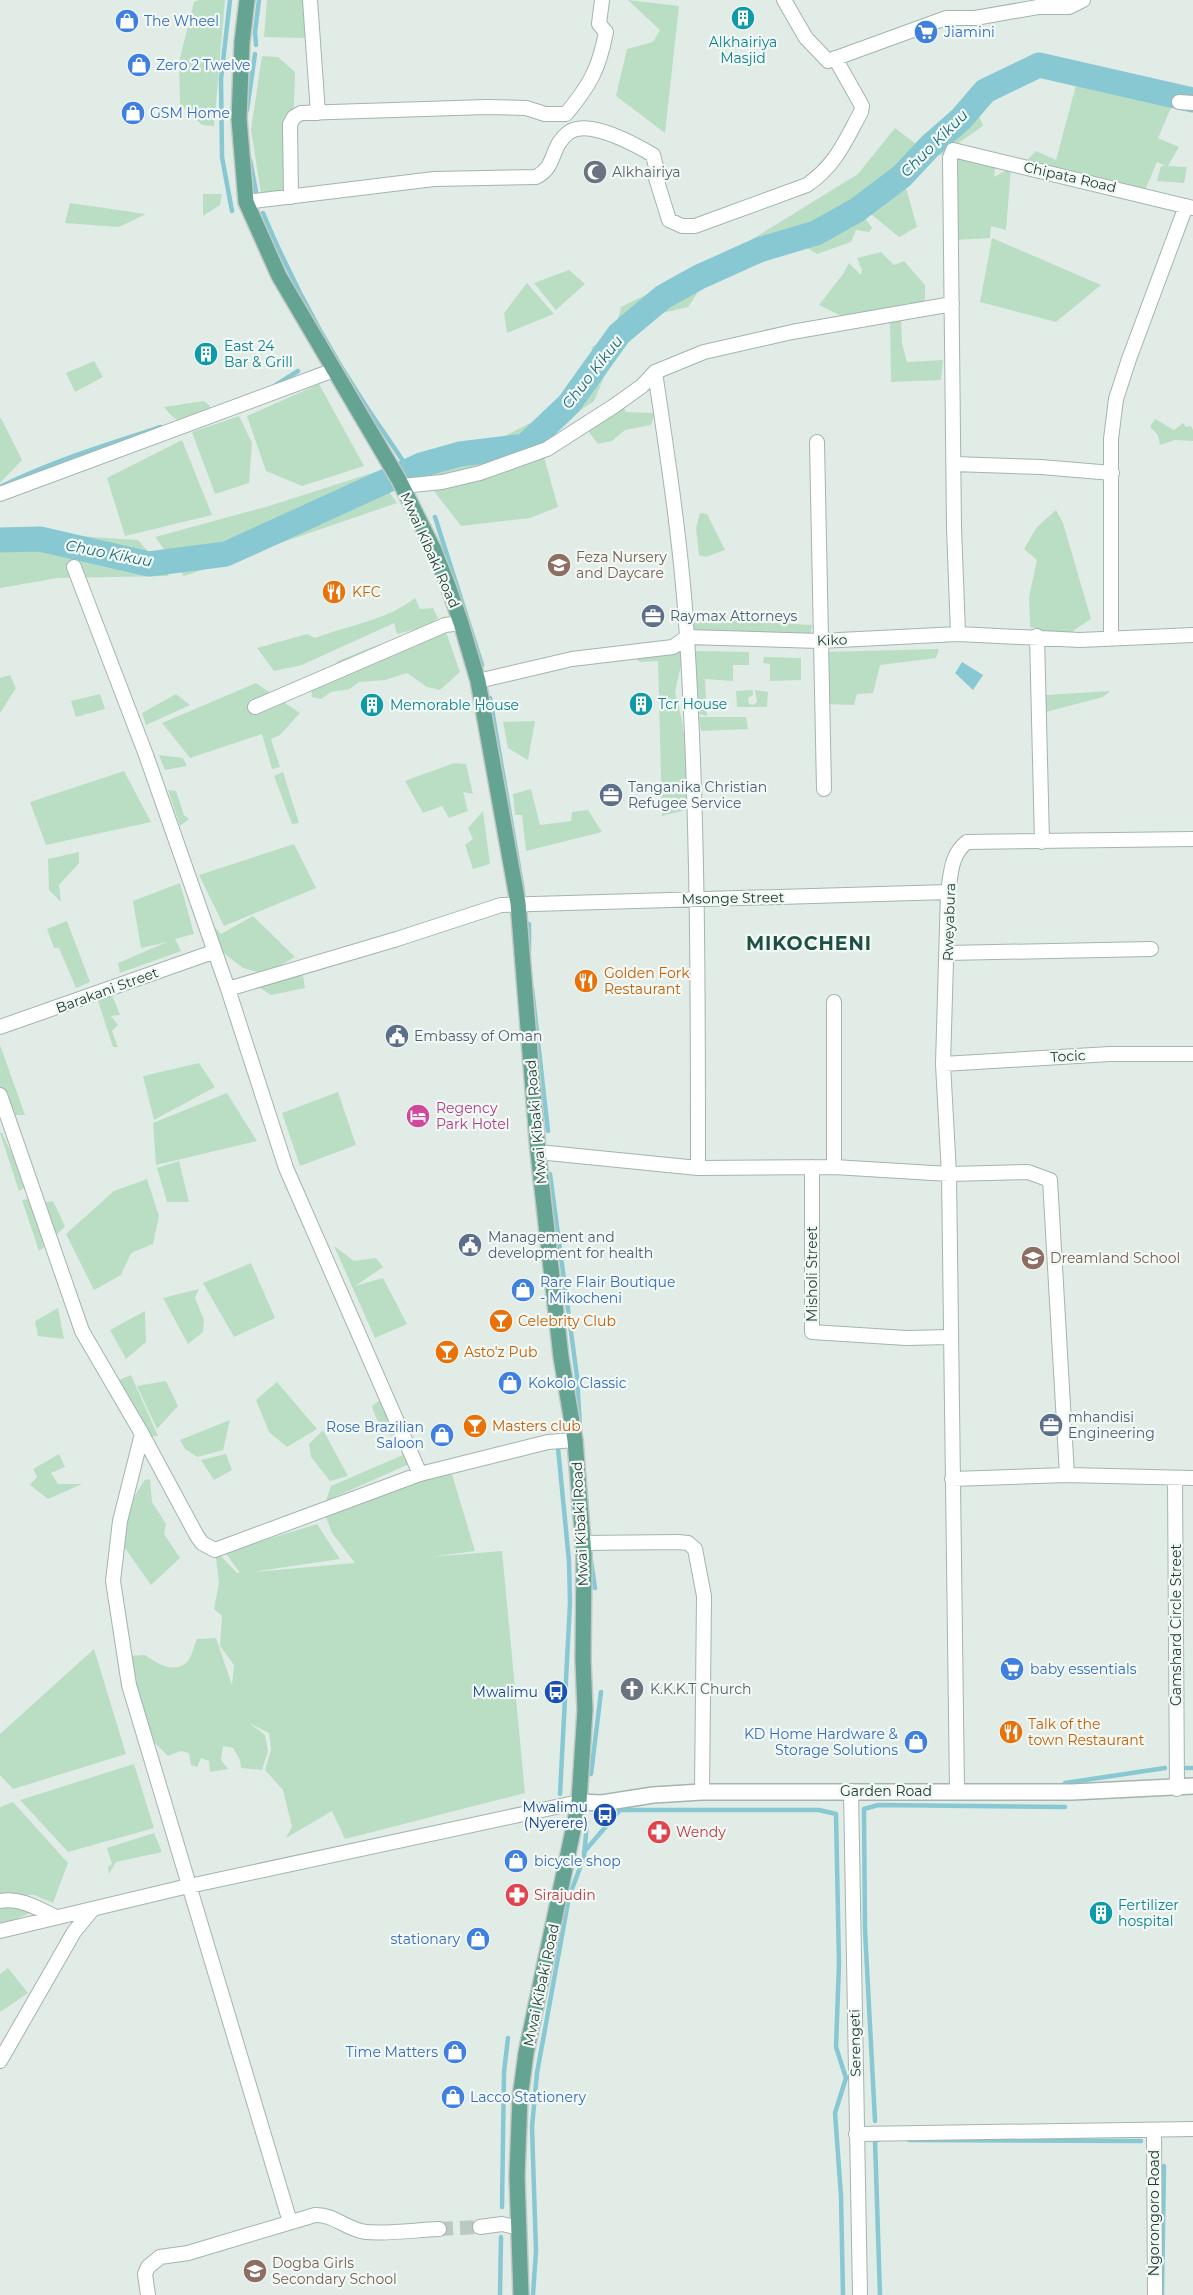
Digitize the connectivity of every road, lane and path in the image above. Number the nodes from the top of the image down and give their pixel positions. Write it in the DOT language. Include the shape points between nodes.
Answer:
graph roads {
  1 [pos="247,0"];
  2 [pos="310,0"];
  3 [pos="602,0"];
  4 [pos="784,0"];
  5 [pos="1083,0"];
  6 [pos="834,58"];
  7 [pos="1179,102"];
  8 [pos="1193,103"];
  9 [pos="318,112"];
  10 [pos="291,197"];
  11 [pos="246,202"];
  12 [pos="1189,207"];
  13 [pos="952,304"];
  14 [pos="334,370"];
  15 [pos="655,372"];
  16 [pos="817,442"];
  17 [pos="954,464"];
  18 [pos="1112,474"];
  19 [pos="401,483"];
  20 [pos="0,494"];
  21 [pos="74,566"];
  22 [pos="462,624"];
  23 [pos="958,634"];
  24 [pos="1193,634"];
  25 [pos="1037,636"];
  26 [pos="687,637"];
  27 [pos="1111,637"];
  28 [pos="820,641"];
  29 [pos="478,681"];
  30 [pos="255,707"];
  31 [pos="824,789"];
  32 [pos="1193,839"];
  33 [pos="1042,842"];
  34 [pos="948,892"];
  35 [pos="697,898"];
  36 [pos="518,903"];
  37 [pos="1151,949"];
  38 [pos="213,952"];
  39 [pos="947,953"];
  40 [pos="228,988"];
  41 [pos="834,1002"];
  42 [pos="0,1027"];
  43 [pos="1193,1054"];
  44 [pos="943,1064"];
  45 [pos="0,1095"];
  46 [pos="538,1152"];
  47 [pos="812,1167"];
  48 [pos="834,1167"];
  49 [pos="698,1168"];
  50 [pos="949,1174"];
  51 [pos="950,1337"];
  52 [pos="142,1434"];
  53 [pos="575,1440"];
  54 [pos="420,1474"];
  55 [pos="1067,1475"];
  56 [pos="1193,1478"];
  57 [pos="952,1479"];
  58 [pos="1175,1479"];
  59 [pos="582,1543"];
  60 [pos="1193,1786"];
  61 [pos="1177,1789"];
  62 [pos="851,1791"];
  63 [pos="702,1792"];
  64 [pos="957,1792"];
  65 [pos="579,1802"];
  66 [pos="190,1886"];
  67 [pos="0,1901"];
  68 [pos="92,1910"];
  69 [pos="56,1917"];
  70 [pos="0,1931"];
  71 [pos="0,2061"];
  72 [pos="1193,2129"];
  73 [pos="1154,2130"];
  74 [pos="856,2134"];
  75 [pos="290,2222"];
  76 [pos="480,2227"];
  77 [pos="519,2228"];
  78 [pos="439,2229"];
  79 [pos="148,2295"];
  80 [pos="521,2295"];
  81 [pos="860,2295"];
  82 [pos="1155,2295"];
  1 -- 11 [label="main road, Mwai Kibaki Road" via="239,118"];
  2 -- 9 [label="street"];
  3 -- 9 [label="street" via="599,24 606,32 600,62 566,114 486,107"];
  4 -- 6 [label="street" via="806,38 828,60"];
  5 -- 6 [label="street" via="1069,7 1038,7 976,18 946,18"];
  6 -- 10 [label="street" via="862,106 839,156 807,185 707,224 682,226 669,220 656,178 653,155 617,137 589,129 577,129 566,134 546,172 536,177 434,179"];
  7 -- 8 [label="street"];
  9 -- 10 [label="street" via="301,113 290,124"];
  10 -- 11 [label="street"];
  11 -- 14 [label="main road, Mwai Kibaki Road" via="279,276"];
  12 -- 13 [label="street, Chipata Road" via="954,150 950,158"];
  12 -- 18 [label="street" via="1116,399 1111,439"];
  13 -- 15 [label="street" via="714,349"];
  13 -- 17 [label="street"];
  14 -- 19 [label="main road, Mwai Kibaki Road"];
  14 -- 20 [label="street"];
  15 -- 19 [label="street" via="614,406 547,449 480,473 442,482"];
  15 -- 26 [label="street" via="669,467"];
  16 -- 28 [label="street"];
  17 -- 18 [label="street"];
  17 -- 23 [label="street"];
  18 -- 27 [label="street"];
  19 -- 22 [label="main road, Mwai Kibaki Road" via="433,548"];
  21 -- 38 [label="street" via="146,755"];
  22 -- 29 [label="main road, Mwai Kibaki Road"];
  22 -- 30 [label="street" via="445,625"];
  23 -- 25 [label="street, Kiko"];
  23 -- 28 [label="street, Kiko"];
  24 -- 27 [label="street, Kiko"];
  25 -- 27 [label="street, Kiko" via="1080,640"];
  25 -- 33 [label="street"];
  26 -- 28 [label="street, Kiko"];
  26 -- 29 [label="street, Kiko" via="673,647 572,659"];
  26 -- 35 [label="street"];
  28 -- 31 [label="street"];
  29 -- 36 [label="main road, Mwai Kibaki Road"];
  32 -- 33 [label="street, Rweyabura"];
  33 -- 34 [label="street, Rweyabura" via="967,842 958,849"];
  34 -- 35 [label="street, Msonge Street"];
  34 -- 39 [label="street, Rweyabura"];
  35 -- 36 [label="street, Msonge Street"];
  35 -- 49 [label="street"];
  36 -- 40 [label="street, Msonge Street" via="501,905"];
  36 -- 46 [label="main road, Mwai Kibaki Road"];
  37 -- 39 [label="street"];
  38 -- 40 [label="street"];
  38 -- 42 [label="street, Barakani Street"];
  39 -- 44 [label="street, Rweyabura"];
  40 -- 54 [label="street" via="286,1168"];
  41 -- 48 [label="street"];
  43 -- 44 [label="street, Tocic" via="1110,1054"];
  44 -- 50 [label="street, Rweyabura"];
  45 -- 52 [label="street" via="82,1331"];
  46 -- 49 [label="street"];
  46 -- 53 [label="main road, Mwai Kibaki Road" via="561,1357"];
  47 -- 48 [label="street"];
  47 -- 49 [label="street"];
  47 -- 51 [label="street, Misholi Street" via="812,1332 906,1338"];
  48 -- 50 [label="street"];
  50 -- 51 [label="street, Rweyabura"];
  50 -- 55 [label="street" via="1028,1172 1050,1180"];
  51 -- 57 [label="street, Rweyabura"];
  52 -- 54 [label="street" via="197,1536 215,1550"];
  52 -- 66 [label="street" via="120,1521 113,1581 129,1685"];
  53 -- 54 [label="street" via="548,1442"];
  53 -- 59 [label="main road, Mwai Kibaki Road"];
  55 -- 57 [label="street"];
  55 -- 58 [label="street"];
  56 -- 58 [label="street"];
  57 -- 64 [label="street, Rweyabura"];
  58 -- 61 [label="street, Gamshard Circle Street"];
  59 -- 63 [label="street" via="678,1542 696,1548 704,1596"];
  59 -- 65 [label="main road, Mwai Kibaki Road" via="585,1710"];
  60 -- 61 [label="street, Garden Road"];
  61 -- 64 [label="street, Garden Road"];
  62 -- 63 [label="street, Garden Road"];
  62 -- 64 [label="street, Garden Road"];
  62 -- 74 [label="street, Serengeti"];
  63 -- 65 [label="street, Garden Road" via="602,1803"];
  65 -- 66 [label="street"];
  65 -- 77 [label="main road, Mwai Kibaki Road" via="526,2053 520,2098"];
  66 -- 68 [label="street"];
  66 -- 75 [label="street"];
  67 -- 69 [label="street" via="30,1905"];
  68 -- 69 [label="street"];
  68 -- 71 [label="street" via="74,1932"];
  69 -- 70 [label="street"];
  72 -- 73 [label="street"];
  73 -- 74 [label="street"];
  73 -- 82 [label="street, Ngorongoro Road"];
  74 -- 81 [label="street, Serengeti"];
  75 -- 78 [label="street" via="323,2215 365,2232"];
  75 -- 79 [label="street" via="188,2254 160,2257 145,2274"];
  76 -- 77 [label="street" via="502,2224"];
  77 -- 80 [label="main road, Mwai Kibaki Road"];
}
